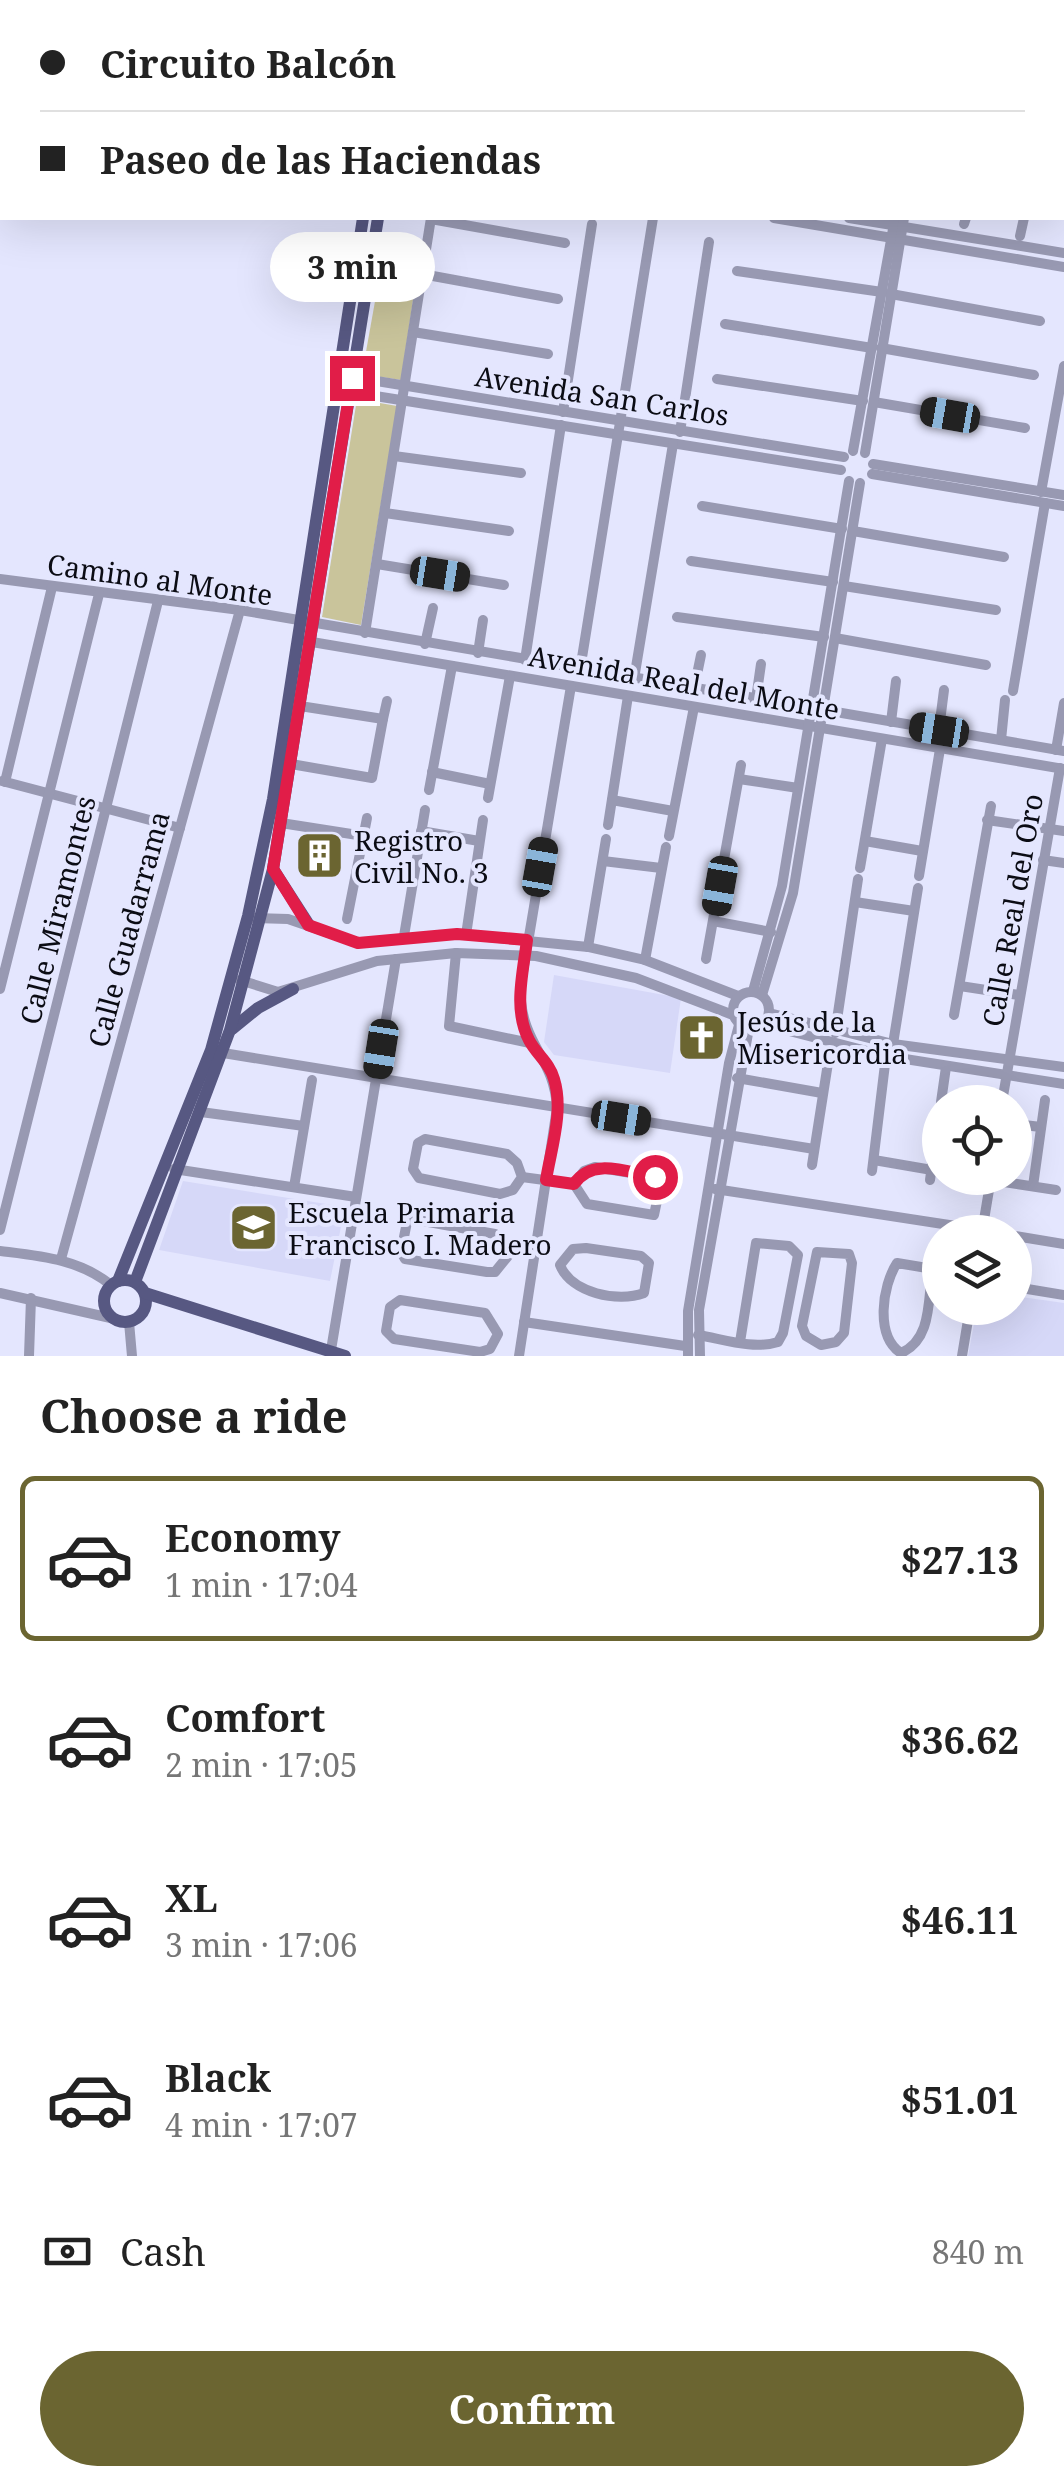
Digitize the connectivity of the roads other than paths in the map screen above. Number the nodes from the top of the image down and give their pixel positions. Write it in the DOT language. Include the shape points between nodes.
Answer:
graph roads {
  1 [pos="363,220"];
  2 [pos="378,220"];
  3 [pos="431,220"];
  4 [pos="442,220"];
  5 [pos="653,220"];
  6 [pos="802,220"];
  7 [pos="860,220"];
  8 [pos="1024,220"];
  9 [pos="592,224"];
  10 [pos="898,227"];
  11 [pos="1020,236"];
  12 [pos="709,242"];
  13 [pos="565,243"];
  14 [pos="1064,253"];
  15 [pos="1064,266"];
  16 [pos="737,271"];
  17 [pos="422,274"];
  18 [pos="887,293"];
  19 [pos="558,299"];
  20 [pos="1040,321"];
  21 [pos="724,324"];
  22 [pos="413,332"];
  23 [pos="876,348"];
  24 [pos="548,354"];
  25 [pos="1064,366"];
  26 [pos="1034,375"];
  27 [pos="352,378"];
  28 [pos="717,378"];
  29 [pos="405,385"];
  30 [pos="350,392"];
  31 [pos="403,400"];
  32 [pos="868,402"];
  33 [pos="562,419"];
  34 [pos="618,421"];
  35 [pos="1026,428"];
  36 [pos="680,432"];
  37 [pos="616,434"];
  38 [pos="674,444"];
  39 [pos="854,453"];
  40 [pos="394,456"];
  41 [pos="872,469"];
  42 [pos="841,470"];
  43 [pos="521,474"];
  44 [pos="854,482"];
  45 [pos="1064,496"];
  46 [pos="1043,497"];
  47 [pos="702,506"];
  48 [pos="1064,506"];
  49 [pos="385,512"];
  50 [pos="847,530"];
  51 [pos="510,531"];
  52 [pos="1004,557"];
  53 [pos="690,561"];
  54 [pos="376,564"];
  55 [pos="0,579"];
  56 [pos="838,584"];
  57 [pos="504,585"];
  58 [pos="52,587"];
  59 [pos="98,594"];
  60 [pos="158,601"];
  61 [pos="433,608"];
  62 [pos="240,610"];
  63 [pos="996,610"];
  64 [pos="677,617"];
  65 [pos="483,620"];
  66 [pos="306,622"];
  67 [pos="366,633"];
  68 [pos="829,637"];
  69 [pos="303,641"];
  70 [pos="425,644"];
  71 [pos="478,653"];
  72 [pos="701,655"];
  73 [pos="525,660"];
  74 [pos="761,664"];
  75 [pos="452,666"];
  76 [pos="986,666"];
  77 [pos="580,670"];
  78 [pos="510,676"];
  79 [pos="634,679"];
  80 [pos="896,681"];
  81 [pos="570,686"];
  82 [pos="694,689"];
  83 [pos="944,690"];
  84 [pos="628,696"];
  85 [pos="756,700"];
  86 [pos="386,701"];
  87 [pos="1064,702"];
  88 [pos="300,706"];
  89 [pos="694,707"];
  90 [pos="816,710"];
  91 [pos="382,719"];
  92 [pos="891,722"];
  93 [pos="807,726"];
  94 [pos="820,728"];
  95 [pos="939,730"];
  96 [pos="882,739"];
  97 [pos="1001,740"];
  98 [pos="940,749"];
  99 [pos="1060,750"];
  100 [pos="291,764"];
  101 [pos="740,766"];
  102 [pos="1062,769"];
  103 [pos="432,772"];
  104 [pos="738,780"];
  105 [pos="2,782"];
  106 [pos="490,784"];
  107 [pos="798,788"];
  108 [pos="429,790"];
  109 [pos="49,793"];
  110 [pos="488,798"];
  111 [pos="612,800"];
  112 [pos="991,806"];
  113 [pos="106,809"];
  114 [pos="425,810"];
  115 [pos="673,812"];
  116 [pos="367,818"];
  117 [pos="483,820"];
  118 [pos="987,820"];
  119 [pos="281,824"];
  120 [pos="608,825"];
  121 [pos="180,828"];
  122 [pos="1049,829"];
  123 [pos="1064,831"];
  124 [pos="422,832"];
  125 [pos="364,836"];
  126 [pos="606,839"];
  127 [pos="479,841"];
  128 [pos="865,841"];
  129 [pos="922,851"];
  130 [pos="1043,860"];
  131 [pos="603,861"];
  132 [pos="1064,863"];
  133 [pos="661,868"];
  134 [pos="273,869"];
  135 [pos="855,902"];
  136 [pos="914,911"];
  137 [pos="254,918"];
  138 [pos="347,918"];
  139 [pos="714,922"];
  140 [pos="308,925"];
  141 [pos="771,932"];
  142 [pos="466,935"];
  143 [pos="404,936"];
  144 [pos="527,940"];
  145 [pos="588,947"];
  146 [pos="456,953"];
  147 [pos="526,956"];
  148 [pos="396,959"];
  149 [pos="706,959"];
  150 [pos="645,960"];
  151 [pos="238,979"];
  152 [pos="960,986"];
  153 [pos="0,989"];
  154 [pos="293,989"];
  155 [pos="758,993"];
  156 [pos="1020,995"];
  157 [pos="738,996"];
  158 [pos="954,1015"];
  159 [pos="766,1018"];
  160 [pos="740,1022"];
  161 [pos="230,1030"];
  162 [pos="835,1033"];
  163 [pos="530,1043"];
  164 [pos="894,1044"];
  165 [pos="216,1052"];
  166 [pos="886,1056"];
  167 [pos="1008,1060"];
  168 [pos="828,1063"];
  169 [pos="946,1067"];
  170 [pos="1064,1067"];
  171 [pos="1006,1075"];
  172 [pos="737,1078"];
  173 [pos="312,1080"];
  174 [pos="376,1080"];
  175 [pos="1064,1084"];
  176 [pos="943,1085"];
  177 [pos="1005,1085"];
  178 [pos="822,1094"];
  179 [pos="1045,1100"];
  180 [pos="558,1108"];
  181 [pos="201,1112"];
  182 [pos="304,1126"];
  183 [pos="1032,1126"];
  184 [pos="1041,1127"];
  185 [pos="722,1134"];
  186 [pos="814,1149"];
  187 [pos="812,1165"];
  188 [pos="173,1169"];
  189 [pos="922,1174"];
  190 [pos="522,1177"];
  191 [pos="546,1180"];
  192 [pos="574,1184"];
  193 [pos="1033,1186"];
  194 [pos="294,1188"];
  195 [pos="714,1188"];
  196 [pos="1056,1190"];
  197 [pos="356,1197"];
  198 [pos="922,1222"];
  199 [pos="0,1230"];
  200 [pos="1032,1239"];
  201 [pos="1064,1244"];
  202 [pos="0,1251"];
  203 [pos="508,1256"];
  204 [pos="60,1259"];
  205 [pos="534,1260"];
  206 [pos="560,1265"];
  207 [pos="115,1283"];
  208 [pos="140,1288"];
  209 [pos="1032,1290"];
  210 [pos="0,1293"];
  211 [pos="1064,1295"];
  212 [pos="32,1298"];
  213 [pos="122,1320"];
  214 [pos="524,1322"];
  215 [pos="967,1325"];
  216 [pos="498,1334"];
  217 [pos="698,1335"];
  218 [pos="522,1338"];
  219 [pos="740,1342"];
  220 [pos="820,1350"];
  221 [pos="687,1351"];
  222 [pos="900,1354"];
  223 [pos="335,1355"];
  224 [pos="29,1356"];
  225 [pos="132,1356"];
  226 [pos="519,1356"];
  227 [pos="700,1356"];
  228 [pos="962,1356"];
  1 -- 66 [label="main road"];
  2 -- 27 [label="main road"];
  3 -- 17 [label="street"];
  4 -- 13 [label="street"];
  5 -- 34 [label="street"];
  6 -- 10 [label="street"];
  7 -- 10 [label="street"];
  8 -- 11 [label="street"];
  9 -- 33 [label="street"];
  10 -- 14 [label="street"];
  10 -- 15 [label="street"];
  10 -- 18 [label="street"];
  12 -- 36 [label="street"];
  16 -- 18 [label="street"];
  17 -- 19 [label="street"];
  17 -- 22 [label="street"];
  18 -- 20 [label="street"];
  18 -- 23 [label="street"];
  21 -- 23 [label="street"];
  22 -- 24 [label="street"];
  22 -- 29 [label="street"];
  23 -- 26 [label="street"];
  23 -- 32 [label="street"];
  25 -- 46 [label="street"];
  27 -- 29 [label="street, Avenida San Carlos"];
  27 -- 30 [label="main road"];
  28 -- 32 [label="street"];
  29 -- 31 [label="street"];
  29 -- 33 [label="street, Avenida San Carlos"];
  30 -- 31 [label="street, Avenida San Carlos"];
  30 -- 66 [label="main road"];
  31 -- 33 [label="street, Avenida San Carlos"];
  31 -- 40 [label="street"];
  32 -- 35 [label="street"];
  32 -- 39 [label="street"];
  33 -- 34 [label="street, Avenida San Carlos"];
  33 -- 37 [label="street, Avenida San Carlos"];
  33 -- 73 [label="street"];
  34 -- 36 [label="street, Avenida San Carlos"];
  34 -- 37 [label="street"];
  36 -- 39 [label="street, Avenida San Carlos"];
  37 -- 38 [label="street, Avenida San Carlos"];
  37 -- 77 [label="street"];
  38 -- 42 [label="street, Avenida San Carlos"];
  38 -- 79 [label="street"];
  39 -- 41 [label="street"];
  39 -- 42 [label="street"];
  40 -- 43 [label="street"];
  40 -- 49 [label="street"];
  41 -- 44 [label="street"];
  41 -- 46 [label="street"];
  42 -- 44 [label="street"];
  44 -- 50 [label="street"];
  45 -- 46 [label="street"];
  46 -- 48 [label="street"];
  46 -- 97 [label="street"];
  47 -- 50 [label="street"];
  49 -- 51 [label="street"];
  49 -- 54 [label="street"];
  50 -- 52 [label="street"];
  50 -- 56 [label="street"];
  53 -- 56 [label="street"];
  54 -- 57 [label="street"];
  54 -- 67 [label="street"];
  55 -- 58 [label="street, Camino al Monte"];
  56 -- 63 [label="street"];
  56 -- 68 [label="street"];
  58 -- 59 [label="street, Camino al Monte"];
  58 -- 105 [label="street"];
  59 -- 60 [label="street, Camino al Monte"];
  59 -- 109 [label="street"];
  60 -- 62 [label="street, Camino al Monte"];
  60 -- 113 [label="street, Calle Miramontes"];
  61 -- 70 [label="street"];
  62 -- 66 [label="street, Camino al Monte"];
  62 -- 121 [label="street, Calle Guadarrama"];
  64 -- 68 [label="street"];
  65 -- 71 [label="street"];
  66 -- 67 [label="street, Avenida Real del Monte"];
  66 -- 69 [label="main road"];
  67 -- 70 [label="street, Avenida Real del Monte"];
  68 -- 76 [label="street"];
  68 -- 90 [label="street"];
  69 -- 75 [label="street, Avenida Real del Monte"];
  69 -- 88 [label="main road"];
  69 -- 137 [label="main road"];
  70 -- 71 [label="street, Avenida Real del Monte"];
  71 -- 73 [label="street, Avenida Real del Monte"];
  72 -- 82 [label="street"];
  73 -- 77 [label="street, Avenida Real del Monte"];
  74 -- 85 [label="street"];
  75 -- 78 [label="street, Avenida Real del Monte"];
  75 -- 103 [label="street"];
  77 -- 79 [label="street, Avenida Real del Monte"];
  78 -- 81 [label="street, Avenida Real del Monte"];
  78 -- 106 [label="street"];
  79 -- 82 [label="street, Avenida Real del Monte"];
  80 -- 92 [label="street"];
  81 -- 84 [label="street, Avenida Real del Monte"];
  81 -- 144 [label="street"];
  82 -- 85 [label="street, Avenida Real del Monte"];
  83 -- 95 [label="street"];
  84 -- 89 [label="street, Avenida Real del Monte"];
  84 -- 111 [label="street"];
  85 -- 90 [label="street, Avenida Real del Monte"];
  86 -- 91 [label="street"];
  87 -- 99 [label="street"];
  88 -- 91 [label="street"];
  88 -- 100 [label="main road"];
  89 -- 93 [label="street, Avenida Real del Monte"];
  89 -- 115 [label="street"];
  90 -- 92 [label="street, Avenida Real del Monte"];
  90 -- 93 [label="street"];
  90 -- 94 [label="street"];
  91 -- 100 [label="street" via="371,782"];
  92 -- 95 [label="street, Avenida Real del Monte"];
  93 -- 94 [label="street, Avenida Real del Monte"];
  93 -- 107 [label="street"];
  94 -- 96 [label="street, Avenida Real del Monte"];
  94 -- 155 [label="street" via="793,893"];
  95 -- 97 [label="street, Avenida Real del Monte"];
  96 -- 98 [label="street, Avenida Real del Monte"];
  96 -- 128 [label="street"];
  97 -- 99 [label="street, Avenida Real del Monte"];
  98 -- 102 [label="street, Avenida Real del Monte"];
  98 -- 129 [label="street"];
  100 -- 119 [label="main road"];
  101 -- 104 [label="street"];
  102 -- 122 [label="street, Calle Real del Oro"];
  103 -- 106 [label="street"];
  103 -- 108 [label="street"];
  104 -- 107 [label="street"];
  104 -- 139 [label="street"];
  105 -- 109 [label="street"];
  106 -- 110 [label="street"];
  107 -- 141 [label="street"];
  109 -- 113 [label="street"];
  109 -- 153 [label="street"];
  111 -- 115 [label="street"];
  111 -- 120 [label="street"];
  112 -- 118 [label="street"];
  113 -- 121 [label="street"];
  113 -- 199 [label="street, Calle Miramontes"];
  114 -- 124 [label="street"];
  115 -- 133 [label="street"];
  116 -- 125 [label="street"];
  117 -- 127 [label="street"];
  118 -- 122 [label="street"];
  118 -- 152 [label="street"];
  119 -- 125 [label="street"];
  119 -- 134 [label="main road"];
  121 -- 204 [label="street, Calle Guadarrama"];
  122 -- 123 [label="street"];
  122 -- 130 [label="street, Calle Real del Oro"];
  124 -- 127 [label="street"];
  124 -- 143 [label="street"];
  125 -- 138 [label="street"];
  126 -- 131 [label="street"];
  127 -- 142 [label="street"];
  128 -- 129 [label="street"];
  128 -- 135 [label="street"];
  129 -- 136 [label="street"];
  130 -- 132 [label="street"];
  130 -- 156 [label="street, Calle Real del Oro"];
  131 -- 133 [label="street"];
  131 -- 145 [label="street"];
  133 -- 150 [label="street"];
  134 -- 137 [label="main road"];
  134 -- 140 [label="main road"];
  135 -- 136 [label="street"];
  135 -- 162 [label="street"];
  136 -- 164 [label="street"];
  137 -- 140 [label="street"];
  137 -- 151 [label="main road"];
  139 -- 141 [label="street"];
  139 -- 149 [label="street"];
  140 -- 143 [label="street" via="358,943"];
  141 -- 155 [label="street"];
  142 -- 143 [label="street"];
  142 -- 144 [label="street"];
  144 -- 145 [label="street"];
  144 -- 147 [label="street"];
  145 -- 150 [label="street"];
  146 -- 147 [label="street"];
  146 -- 148 [label="street"];
  146 -- 163 [label="street" via="449,1026"];
  147 -- 160 [label="street" via="636,978"];
  147 -- 163 [label="street" via="520,1006"];
  148 -- 154 [label="street"];
  148 -- 174 [label="street"];
  150 -- 157 [label="street"];
  151 -- 154 [label="street" via="278,992"];
  151 -- 161 [label="main road"];
  151 -- 165 [label="main road"];
  152 -- 156 [label="street"];
  152 -- 158 [label="street"];
  154 -- 161 [label="main road"];
  155 -- 157 [label="street"];
  155 -- 159 [label="street"];
  156 -- 167 [label="street, Calle Real del Oro"];
  157 -- 160 [label="street"];
  159 -- 160 [label="street"];
  159 -- 162 [label="street"];
  159 -- 166 [label="street"];
  160 -- 172 [label="street"];
  160 -- 185 [label="street"];
  161 -- 165 [label="main road"];
  162 -- 164 [label="street"];
  163 -- 180 [label="street" via="554,1078"];
  164 -- 167 [label="street"];
  165 -- 174 [label="street"];
  165 -- 181 [label="main road"];
  165 -- 188 [label="main road"];
  166 -- 169 [label="street"];
  166 -- 189 [label="street" via="873,1166"];
  167 -- 170 [label="street"];
  167 -- 171 [label="street, Calle Real del Oro"];
  168 -- 178 [label="street"];
  169 -- 171 [label="street"];
  169 -- 176 [label="street"];
  171 -- 175 [label="street"];
  171 -- 177 [label="street, Calle Real del Oro"];
  172 -- 178 [label="street"];
  172 -- 185 [label="street"];
  173 -- 182 [label="street"];
  174 -- 180 [label="street"];
  174 -- 197 [label="street"];
  178 -- 186 [label="street"];
  179 -- 184 [label="street"];
  180 -- 185 [label="street"];
  180 -- 191 [label="street"];
  181 -- 182 [label="street"];
  181 -- 188 [label="main road"];
  182 -- 194 [label="street"];
  183 -- 184 [label="street"];
  184 -- 193 [label="street"];
  185 -- 186 [label="street"];
  185 -- 195 [label="street"];
  186 -- 187 [label="street"];
  188 -- 194 [label="street"];
  188 -- 207 [label="main road"];
  188 -- 208 [label="main road"];
  190 -- 190 [label="street" via="507,1154 418,1144 419,1178 500,1194"];
  190 -- 191 [label="street"];
  191 -- 192 [label="street"];
  191 -- 205 [label="street"];
  192 -- 192 [label="street" via="595,1167 661,1182 654,1215 646,1216 587,1204"];
  193 -- 196 [label="street"];
  194 -- 197 [label="street"];
  195 -- 198 [label="street"];
  195 -- 217 [label="street"];
  195 -- 221 [label="street"];
  197 -- 223 [label="street"];
  200 -- 201 [label="street"];
  202 -- 204 [label="street"];
  203 -- 203 [label="street" via="495,1234 412,1220 401,1252 487,1272"];
  203 -- 205 [label="street"];
  204 -- 207 [label="street"];
  205 -- 206 [label="street"];
  205 -- 214 [label="street"];
  206 -- 206 [label="street" via="573,1249 586,1248 641,1256 649,1264 644,1293 634,1296 578,1289"];
  207 -- 208 [label="main road"];
  207 -- 213 [label="main road" via="104,1303"];
  208 -- 213 [label="main road" via="143,1313"];
  208 -- 223 [label="main road"];
  209 -- 211 [label="street"];
  210 -- 212 [label="street"];
  212 -- 213 [label="street"];
  212 -- 224 [label="street"];
  213 -- 225 [label="street"];
  214 -- 218 [label="street"];
  214 -- 221 [label="street"];
  215 -- 228 [label="street"];
  216 -- 216 [label="street" via="485,1313 400,1300 390,1307 386,1331 394,1339 480,1352 490,1350"];
  216 -- 218 [label="street"];
  217 -- 219 [label="street"];
  217 -- 227 [label="street"];
  218 -- 226 [label="street"];
  219 -- 219 [label="street" via="778,1342 784,1333 798,1255 789,1246 756,1244"];
  220 -- 220 [label="street" via="802,1326 814,1254 849,1254 844,1333"];
  222 -- 222 [label="street" via="889,1345 883,1323 897,1263 932,1274 924,1333"];
}
